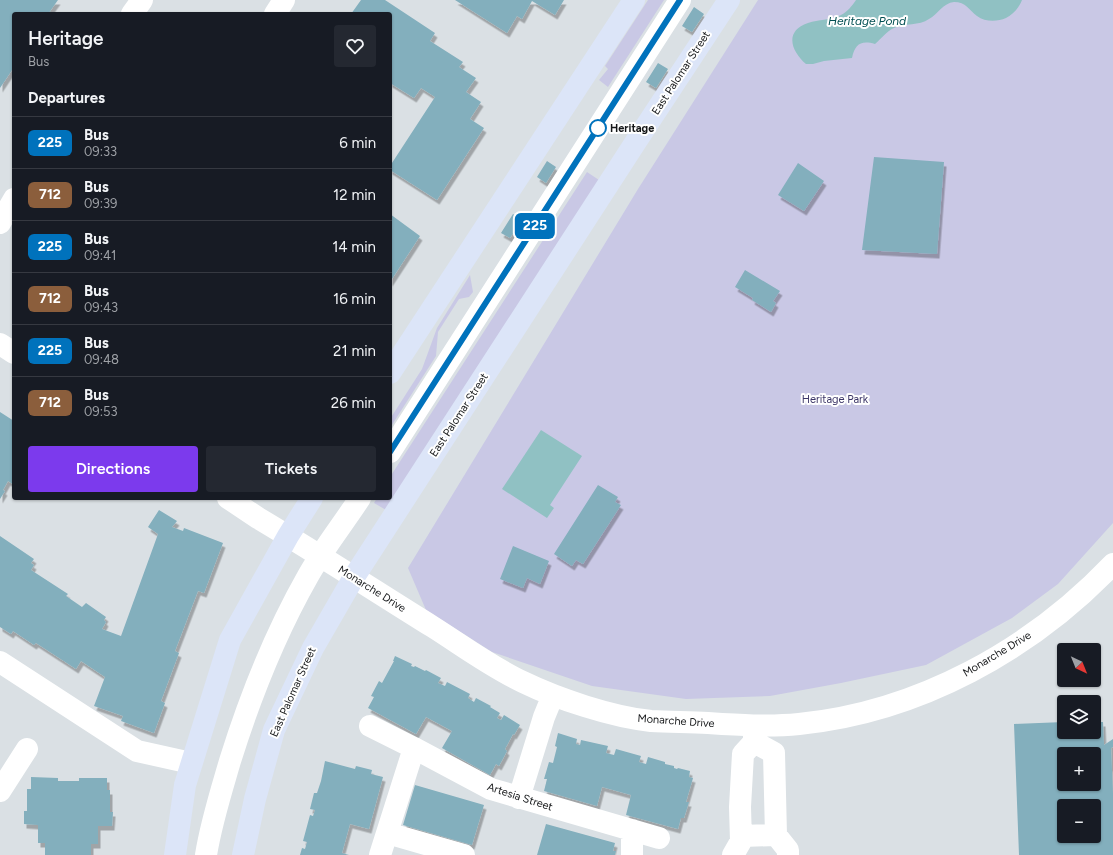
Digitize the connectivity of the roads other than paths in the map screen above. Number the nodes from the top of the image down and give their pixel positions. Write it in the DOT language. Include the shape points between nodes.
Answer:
graph roads {
  1 [pos="142,0"];
  2 [pos="284,0"];
  3 [pos="634,0"];
  4 [pos="680,0"];
  5 [pos="729,0"];
  6 [pos="133,12"];
  7 [pos="276,12"];
  8 [pos="12,202"];
  9 [pos="0,223"];
  10 [pos="0,344"];
  11 [pos="12,352"];
  12 [pos="392,370"];
  13 [pos="392,449"];
  14 [pos="231,500"];
  15 [pos="311,500"];
  16 [pos="359,500"];
  17 [pos="288,536"];
  18 [pos="320,556"];
  19 [pos="1113,564"];
  20 [pos="354,577"];
  21 [pos="0,662"];
  22 [pos="553,694"];
  23 [pos="370,726"];
  24 [pos="754,734"];
  25 [pos="27,748"];
  26 [pos="414,748"];
  27 [pos="191,763"];
  28 [pos="0,791"];
  29 [pos="519,798"];
  30 [pos="632,830"];
  31 [pos="387,833"];
  32 [pos="776,835"];
  33 [pos="659,838"];
  34 [pos="741,847"];
  35 [pos="175,855"];
  36 [pos="206,855"];
  37 [pos="243,855"];
  38 [pos="380,855"];
  39 [pos="464,855"];
  40 [pos="632,855"];
  41 [pos="788,855"];
  1 -- 6 [label="street"];
  2 -- 7 [label="street"];
  3 -- 12 [label="main road"];
  4 -- 13 [label="street"];
  5 -- 20 [label="main road, East Palomar Street"];
  8 -- 9 [label="street"];
  10 -- 11 [label="street"];
  14 -- 17 [label="street, Monarche Drive"];
  15 -- 17 [label="main road"];
  16 -- 18 [label="street"];
  17 -- 18 [label="street, Monarche Drive"];
  17 -- 27 [label="main road" via="230,640"];
  18 -- 20 [label="street, Monarche Drive"];
  18 -- 36 [label="street" via="285,621 259,678 238,735"];
  19 -- 24 [label="street, Monarche Drive" via="1091,588 1051,621 1002,654 934,689 904,701 832,719"];
  20 -- 22 [label="street, Monarche Drive" via="495,669"];
  20 -- 37 [label="main road, East Palomar Street" via="313,648 274,730"];
  21 -- 27 [label="street" via="137,751"];
  22 -- 24 [label="street, Monarche Drive" via="620,715"];
  22 -- 29 [label="street"];
  23 -- 26 [label="street, Artesia Street"];
  24 -- 32 [label="street" via="774,753"];
  24 -- 34 [label="street" via="743,754"];
  25 -- 28 [label="street"];
  26 -- 29 [label="street, Artesia Street" via="491,790"];
  26 -- 31 [label="street"];
  27 -- 35 [label="main road" via="185,785"];
  29 -- 30 [label="street, Artesia Street"];
  30 -- 33 [label="street, Artesia Street"];
  30 -- 40 [label="street"];
  31 -- 38 [label="street"];
  31 -- 39 [label="street"];
  32 -- 34 [label="street"];
  32 -- 41 [label="street" via="788,850"];
}
